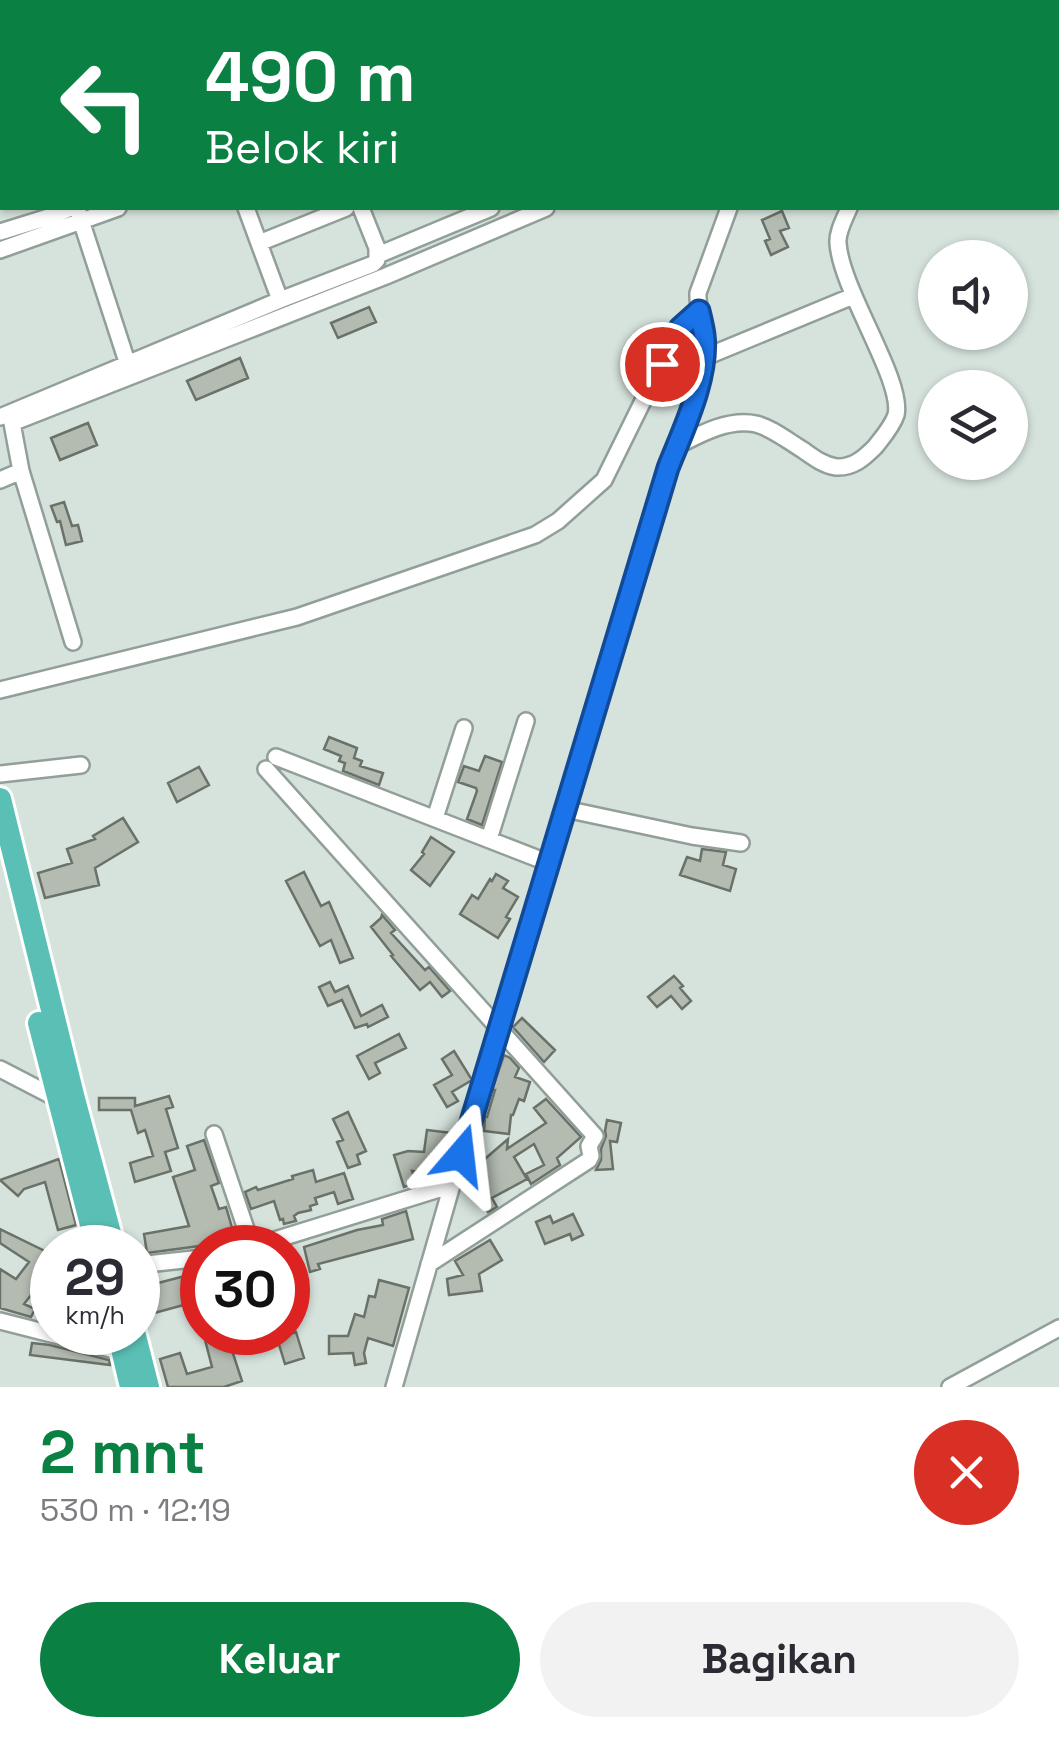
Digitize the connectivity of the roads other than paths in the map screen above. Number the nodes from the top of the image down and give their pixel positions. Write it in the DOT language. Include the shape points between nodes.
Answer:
graph roads {
  1 [pos="247,210"];
  2 [pos="341,210"];
  3 [pos="363,210"];
  4 [pos="541,210"];
  5 [pos="727,210"];
  6 [pos="848,210"];
  7 [pos="77,212"];
  8 [pos="465,212"];
  9 [pos="0,232"];
  10 [pos="259,243"];
  11 [pos="0,250"];
  12 [pos="378,255"];
  13 [pos="853,296"];
  14 [pos="280,300"];
  15 [pos="699,311"];
  16 [pos="704,358"];
  17 [pos="129,369"];
  18 [pos="0,417"];
  19 [pos="677,446"];
  20 [pos="21,471"];
  21 [pos="0,480"];
  22 [pos="73,642"];
  23 [pos="0,690"];
  24 [pos="526,720"];
  25 [pos="464,728"];
  26 [pos="82,765"];
  27 [pos="0,774"];
  28 [pos="0,799"];
  29 [pos="566,809"];
  30 [pos="434,818"];
  31 [pos="490,839"];
  32 [pos="741,843"];
  33 [pos="4,850"];
  34 [pos="549,862"];
  35 [pos="498,1032"];
  36 [pos="0,1070"];
  37 [pos="58,1099"];
  38 [pos="214,1134"];
  39 [pos="84,1165"];
  40 [pos="452,1186"];
  41 [pos="93,1225"];
  42 [pos="106,1225"];
  43 [pos="244,1225"];
  44 [pos="310,1229"];
  45 [pos="430,1264"];
  46 [pos="0,1322"];
  47 [pos="30,1327"];
  48 [pos="1059,1328"];
  49 [pos="129,1355"];
  50 [pos="134,1355"];
  51 [pos="131,1387"];
  52 [pos="148,1387"];
  53 [pos="394,1387"];
  54 [pos="950,1387"];
  1 -- 10 [label="street"];
  2 -- 10 [label="street"];
  3 -- 12 [label="street"];
  4 -- 17 [label="street" via="386,276"];
  5 -- 15 [label="street" via="700,281"];
  6 -- 13 [label="street" via="837,240"];
  7 -- 9 [label="street"];
  7 -- 11 [label="street"];
  7 -- 17 [label="street"];
  8 -- 12 [label="street"];
  10 -- 14 [label="street"];
  12 -- 14 [label="street" via="373,264"];
  13 -- 16 [label="street"];
  13 -- 19 [label="street" via="896,402 887,432 866,456 827,466 754,424 708,430"];
  14 -- 17 [label="street"];
  15 -- 16 [label="street"];
  15 -- 23 [label="street" via="676,334 604,480 536,535 297,617"];
  16 -- 19 [label="street"];
  17 -- 18 [label="street"];
  17 -- 20 [label="street" via="12,423"];
  19 -- 29 [label="street"];
  20 -- 21 [label="street"];
  20 -- 22 [label="street"];
  24 -- 31 [label="street"];
  25 -- 30 [label="street"];
  26 -- 27 [label="street"];
  28 -- 33 [label="highway"];
  29 -- 32 [label="street"];
  29 -- 34 [label="street"];
  30 -- 31 [label="street"];
  30 -- 35 [label="street" via="271,763"];
  31 -- 34 [label="street"];
  33 -- 37 [label="highway"];
  33 -- 39 [label="highway"];
  34 -- 35 [label="street"];
  35 -- 40 [label="street"];
  35 -- 45 [label="street" via="594,1134 591,1158"];
  36 -- 37 [label="street"];
  37 -- 39 [label="highway"];
  38 -- 43 [label="street"];
  39 -- 41 [label="highway"];
  39 -- 42 [label="highway"];
  40 -- 44 [label="street"];
  40 -- 45 [label="street"];
  45 -- 53 [label="street"];
  46 -- 47 [label="street"];
  48 -- 54 [label="street"];
  49 -- 51 [label="highway"];
  50 -- 52 [label="highway"];
}
